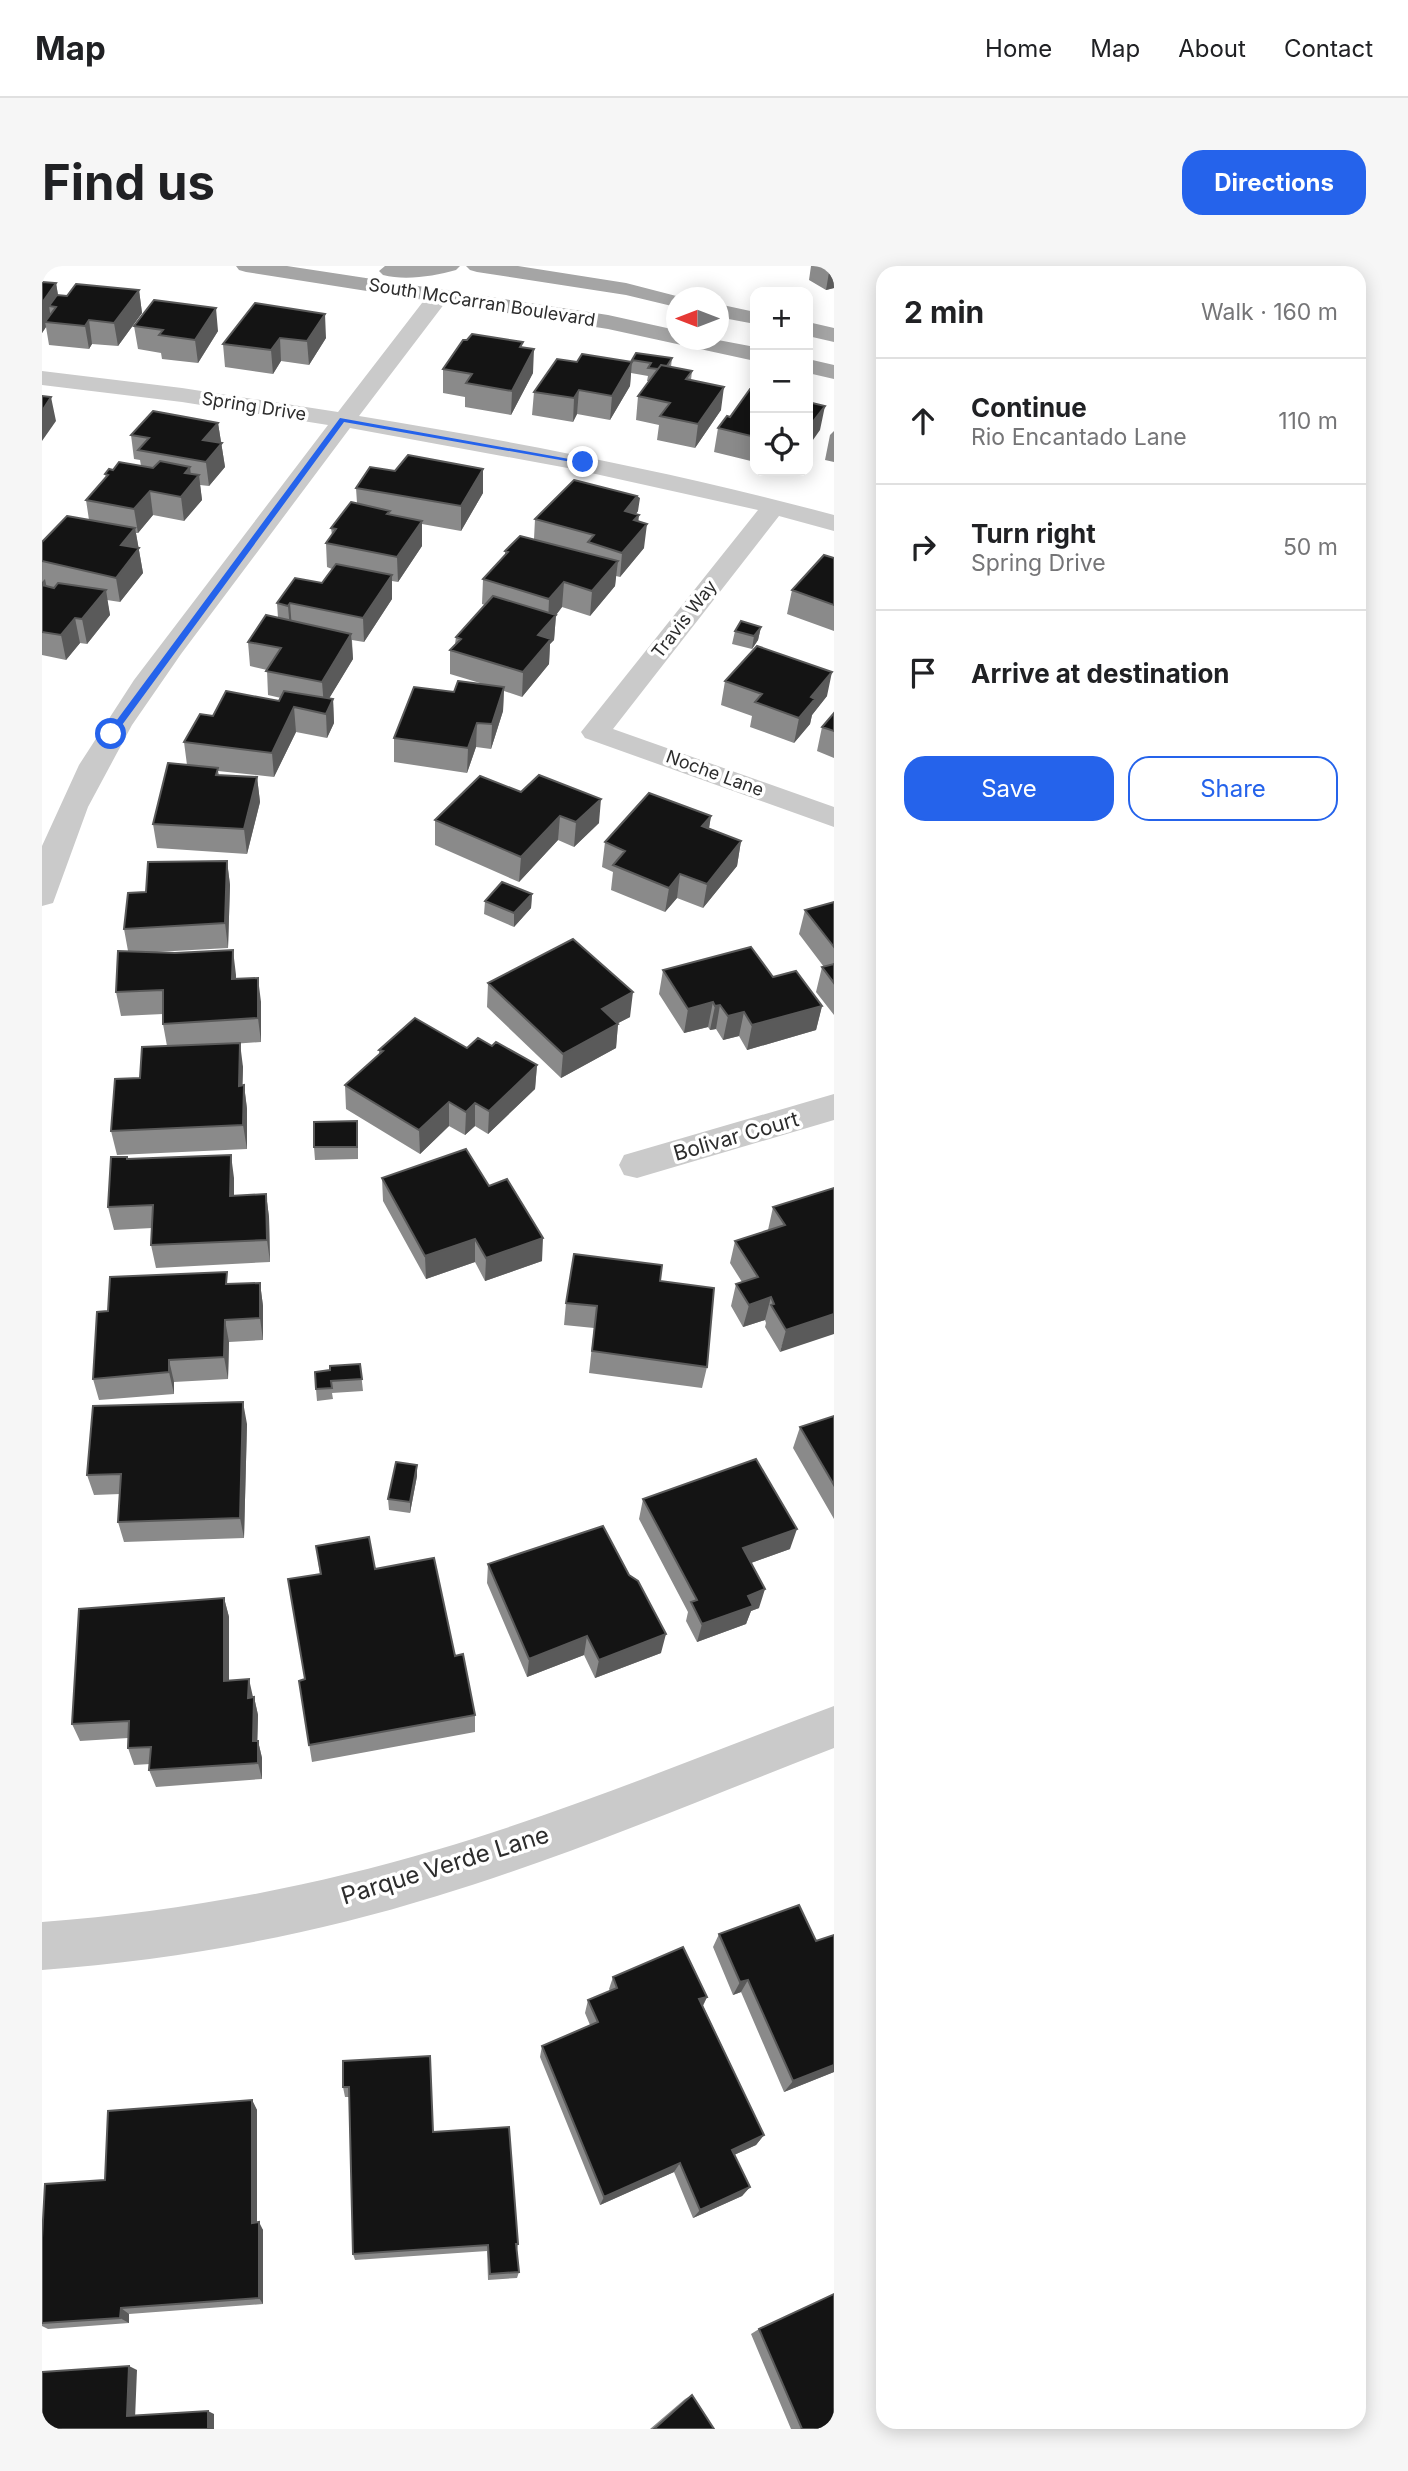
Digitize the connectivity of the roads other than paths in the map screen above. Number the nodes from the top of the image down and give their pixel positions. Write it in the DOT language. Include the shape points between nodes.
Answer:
graph roads {
  1 [pos="246,266"];
  2 [pos="340,266"];
  3 [pos="449,266"];
  4 [pos="477,266"];
  5 [pos="440,295"];
  6 [pos="666,298"];
  7 [pos="729,312"];
  8 [pos="666,313"];
  9 [pos="750,317"];
  10 [pos="729,327"];
  11 [pos="813,331"];
  12 [pos="750,332"];
  13 [pos="666,335"];
  14 [pos="834,335"];
  15 [pos="813,346"];
  16 [pos="729,349"];
  17 [pos="834,351"];
  18 [pos="750,353"];
  19 [pos="813,367"];
  20 [pos="834,372"];
  21 [pos="42,378"];
  22 [pos="343,420"];
  23 [pos="774,506"];
  24 [pos="834,523"];
  25 [pos="595,732"];
  26 [pos="834,817"];
  27 [pos="42,896"];
  28 [pos="834,1107"];
  29 [pos="637,1165"];
  30 [pos="834,1727"];
  31 [pos="42,1947"];
  1 -- 5 [label="main road, South McCarran Boulevard"];
  2 -- 3 [label="main road" via="396,271"];
  4 -- 6 [label="main road, South McCarran Boulevard"];
  5 -- 8 [label="main road" via="472,286 506,287"];
  5 -- 13 [label="main road, South McCarran Boulevard"];
  5 -- 22 [label="street"];
  7 -- 9 [label="main road"];
  10 -- 12 [label="main road"];
  11 -- 14 [label="main road"];
  15 -- 17 [label="main road"];
  16 -- 18 [label="main road"];
  19 -- 20 [label="main road"];
  21 -- 22 [label="street, Spring Drive"];
  22 -- 23 [label="street, Spring Drive" via="583,462"];
  22 -- 27 [label="street" via="111,734 76,797"];
  23 -- 24 [label="street, Spring Drive"];
  23 -- 25 [label="street, Travis Way"];
  25 -- 26 [label="street, Noche Lane"];
  28 -- 29 [label="street, Bolivar Court"];
  30 -- 31 [label="street, Parque Verde Lane" via="436,1873 260,1917"];
}
